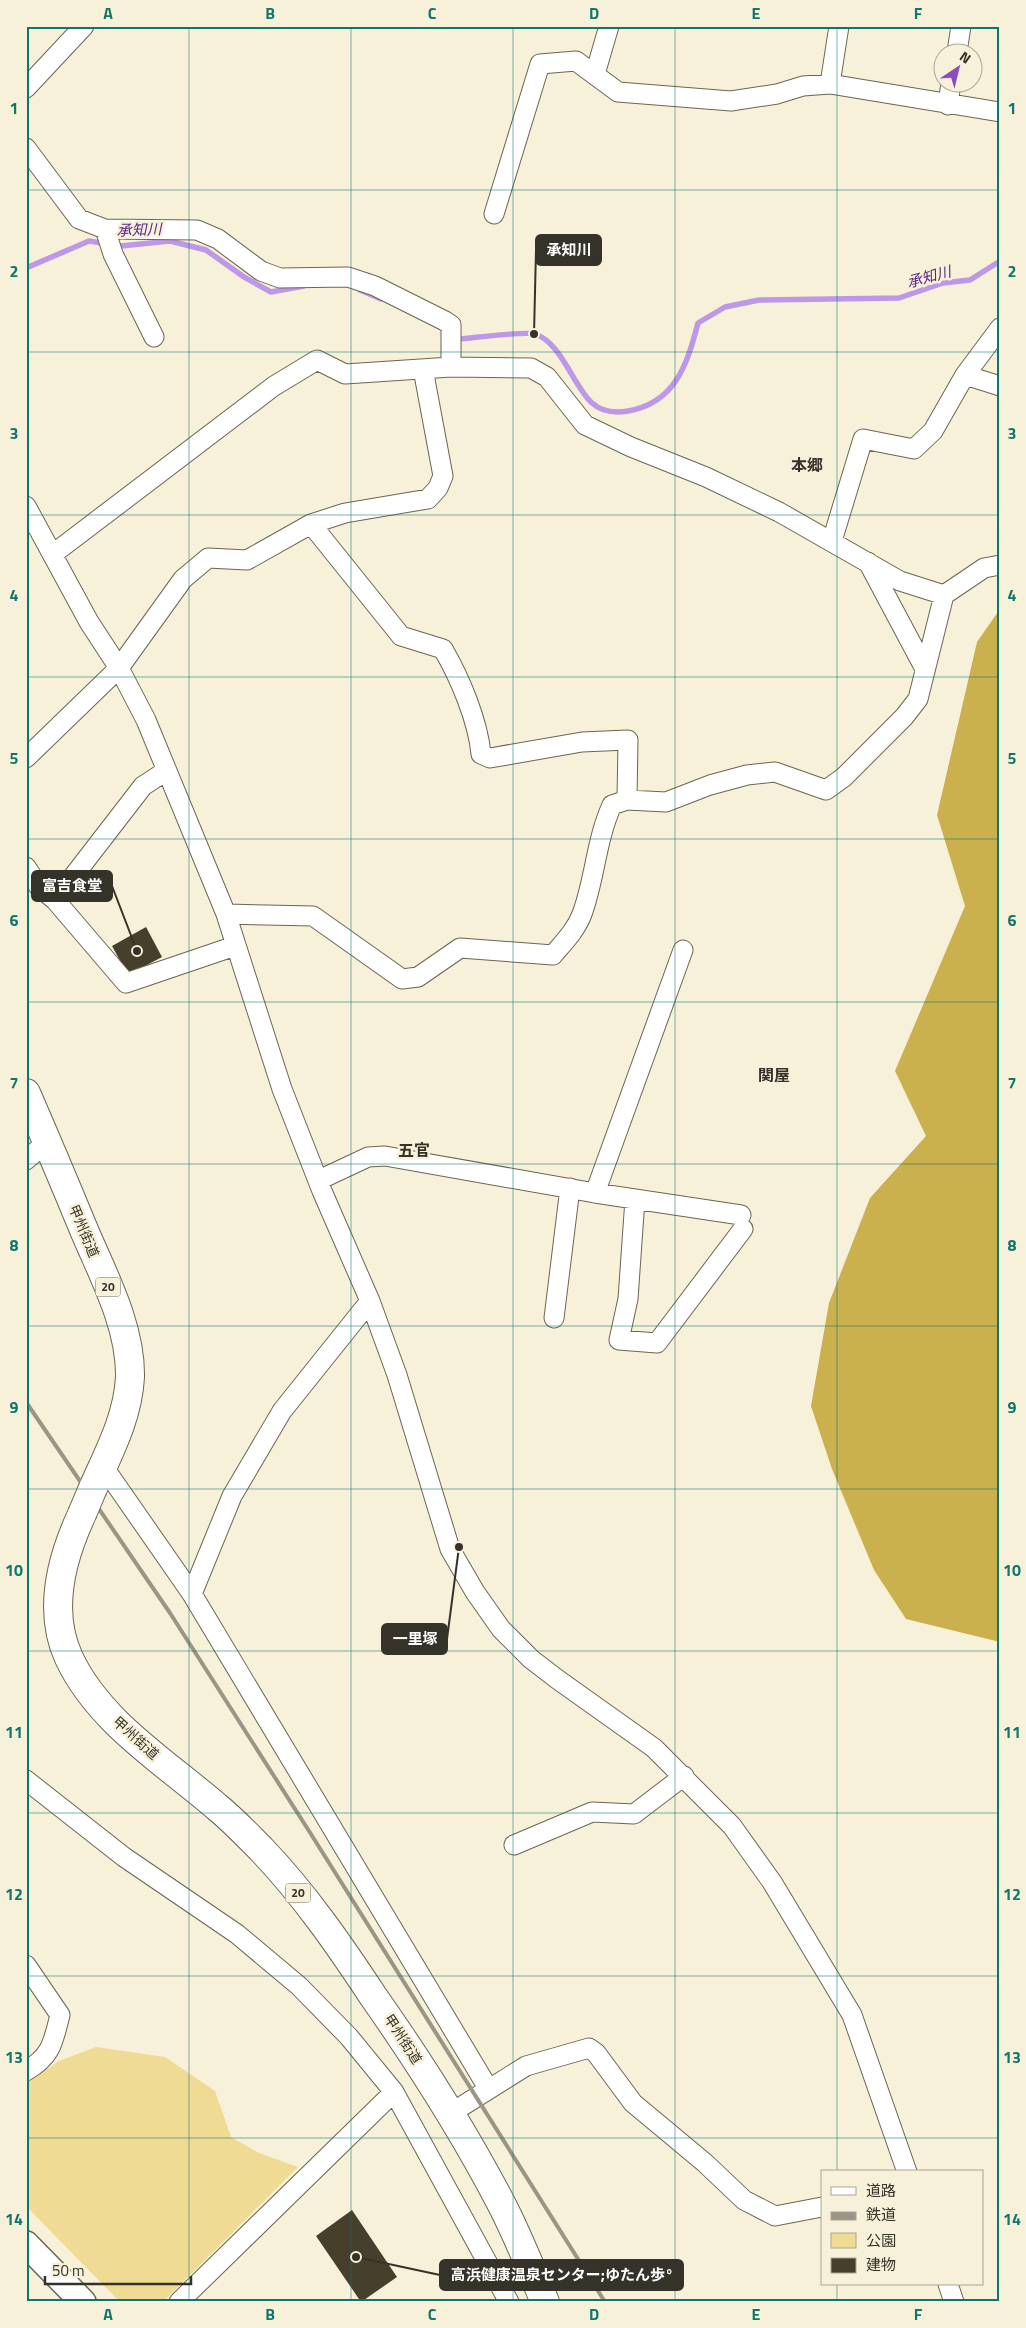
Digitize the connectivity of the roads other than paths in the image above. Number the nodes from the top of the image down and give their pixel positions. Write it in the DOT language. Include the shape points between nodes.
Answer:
graph roads {
  1 [pos="84,26"];
  2 [pos="609,26"];
  3 [pos="839,26"];
  4 [pos="961,26"];
  5 [pos="959,42"];
  6 [pos="595,74"];
  7 [pos="830,84"];
  8 [pos="26,88"];
  9 [pos="950,92"];
  10 [pos="948,104"];
  11 [pos="1000,112"];
  12 [pos="26,148"];
  13 [pos="494,214"];
  14 [pos="109,241"];
  15 [pos="1000,328"];
  16 [pos="154,337"];
  17 [pos="451,367"];
  18 [pos="423,369"];
  19 [pos="965,375"];
  20 [pos="1000,386"];
  21 [pos="26,506"];
  22 [pos="311,524"];
  23 [pos="832,541"];
  24 [pos="53,554"];
  25 [pos="868,562"];
  26 [pos="1000,565"];
  27 [pos="944,596"];
  28 [pos="119,668"];
  29 [pos="925,669"];
  30 [pos="26,758"];
  31 [pos="166,771"];
  32 [pos="627,800"];
  33 [pos="26,867"];
  34 [pos="55,900"];
  35 [pos="226,914"];
  36 [pos="235,946"];
  37 [pos="683,950"];
  38 [pos="26,1093"];
  39 [pos="47,1142"];
  40 [pos="26,1160"];
  41 [pos="318,1180"];
  42 [pos="570,1188"];
  43 [pos="595,1193"];
  44 [pos="635,1199"];
  45 [pos="370,1301"];
  46 [pos="554,1318"];
  47 [pos="98,1477"];
  48 [pos="192,1594"];
  49 [pos="684,1776"];
  50 [pos="26,1780"];
  51 [pos="514,1845"];
  52 [pos="26,1965"];
  53 [pos="26,2071"];
  54 [pos="488,2088"];
  55 [pos="394,2092"];
  56 [pos="450,2113"];
  57 [pos="907,2170"];
  58 [pos="821,2207"];
  59 [pos="26,2244"];
  60 [pos="949,2286"];
  61 [pos="82,2302"];
  62 [pos="179,2302"];
  63 [pos="509,2302"];
  64 [pos="544,2302"];
  65 [pos="954,2302"];
  1 -- 8 [label="street"];
  2 -- 6 [label="street"];
  3 -- 7 [label="street"];
  4 -- 5 [label="street"];
  6 -- 7 [label="street" via="618,92 730,101 777,94 803,86"];
  6 -- 13 [label="street" via="576,62 540,64"];
  7 -- 10 [label="street"];
  9 -- 10 [label="street"];
  10 -- 11 [label="street"];
  12 -- 14 [label="street" via="79,219"];
  14 -- 16 [label="street"];
  14 -- 17 [label="street" via="198,230 218,239 261,271 280,278 348,277 375,286 451,325"];
  15 -- 19 [label="street"];
  17 -- 18 [label="street"];
  17 -- 23 [label="street" via="531,368 547,377 585,425 631,448 706,477"];
  18 -- 22 [label="street" via="443,476 438,488 428,499 345,513"];
  18 -- 24 [label="street" via="345,374 317,360 274,386"];
  19 -- 20 [label="street"];
  19 -- 23 [label="street" via="933,431 914,450 863,439"];
  21 -- 24 [label="street"];
  22 -- 28 [label="street" via="247,560 208,558 183,579"];
  22 -- 32 [label="street" via="401,636 443,649 480,736 481,754 490,758 582,742 628,740"];
  23 -- 25 [label="street"];
  24 -- 28 [label="street" via="89,622"];
  25 -- 27 [label="street" via="900,580"];
  25 -- 29 [label="street"];
  26 -- 27 [label="street" via="984,568"];
  27 -- 29 [label="street"];
  28 -- 30 [label="street"];
  28 -- 31 [label="street" via="146,720"];
  29 -- 32 [label="street" via="918,699 904,717 844,777 826,790 775,772 747,775 710,785 666,802"];
  31 -- 34 [label="street" via="143,786"];
  31 -- 35 [label="street"];
  32 -- 35 [label="street" via="612,805 604,823 582,914 553,955 460,948 418,978 402,979 313,916"];
  33 -- 34 [label="street" via="39,886"];
  34 -- 36 [label="street" via="126,984"];
  35 -- 36 [label="street"];
  36 -- 41 [label="street" via="282,1089"];
  37 -- 43 [label="street"];
  38 -- 39 [label="highway, 甲州街道 / 20"];
  39 -- 40 [label="street"];
  39 -- 47 [label="highway, 甲州街道 / 20" via="115,1304 126,1343 130,1376 127,1404"];
  41 -- 42 [label="street" via="368,1157 385,1156"];
  41 -- 45 [label="street"];
  42 -- 43 [label="street"];
  42 -- 46 [label="street"];
  43 -- 44 [label="street"];
  44 -- 44 [label="street" via="742,1222 657,1343 618,1340 628,1299"];
  45 -- 48 [label="street" via="282,1411 232,1496"];
  45 -- 49 [label="street" via="397,1375 450,1549 475,1592 501,1629 532,1659 654,1748"];
  47 -- 48 [label="street"];
  47 -- 56 [label="highway, 甲州街道 / 20, bridge" via="68,1543 60,1575 57,1603 60,1631 69,1658 101,1707 219,1808 264,1852 344,1953"];
  48 -- 54 [label="street"];
  49 -- 51 [label="street" via="634,1814 592,1812"];
  49 -- 57 [label="street" via="732,1826 772,1882 852,2015"];
  50 -- 55 [label="street" via="124,1857 237,1934 299,1986 349,2038"];
  52 -- 53 [label="street" via="60,2015 52,2047"];
  54 -- 56 [label="street"];
  54 -- 58 [label="street" via="526,2066 590,2048 633,2103 744,2200 775,2216"];
  55 -- 62 [label="street"];
  55 -- 63 [label="street"];
  56 -- 64 [label="highway, 甲州街道 / 20" via="503,2206"];
  59 -- 61 [label="main road"];
  60 -- 65 [label="street"];
}
